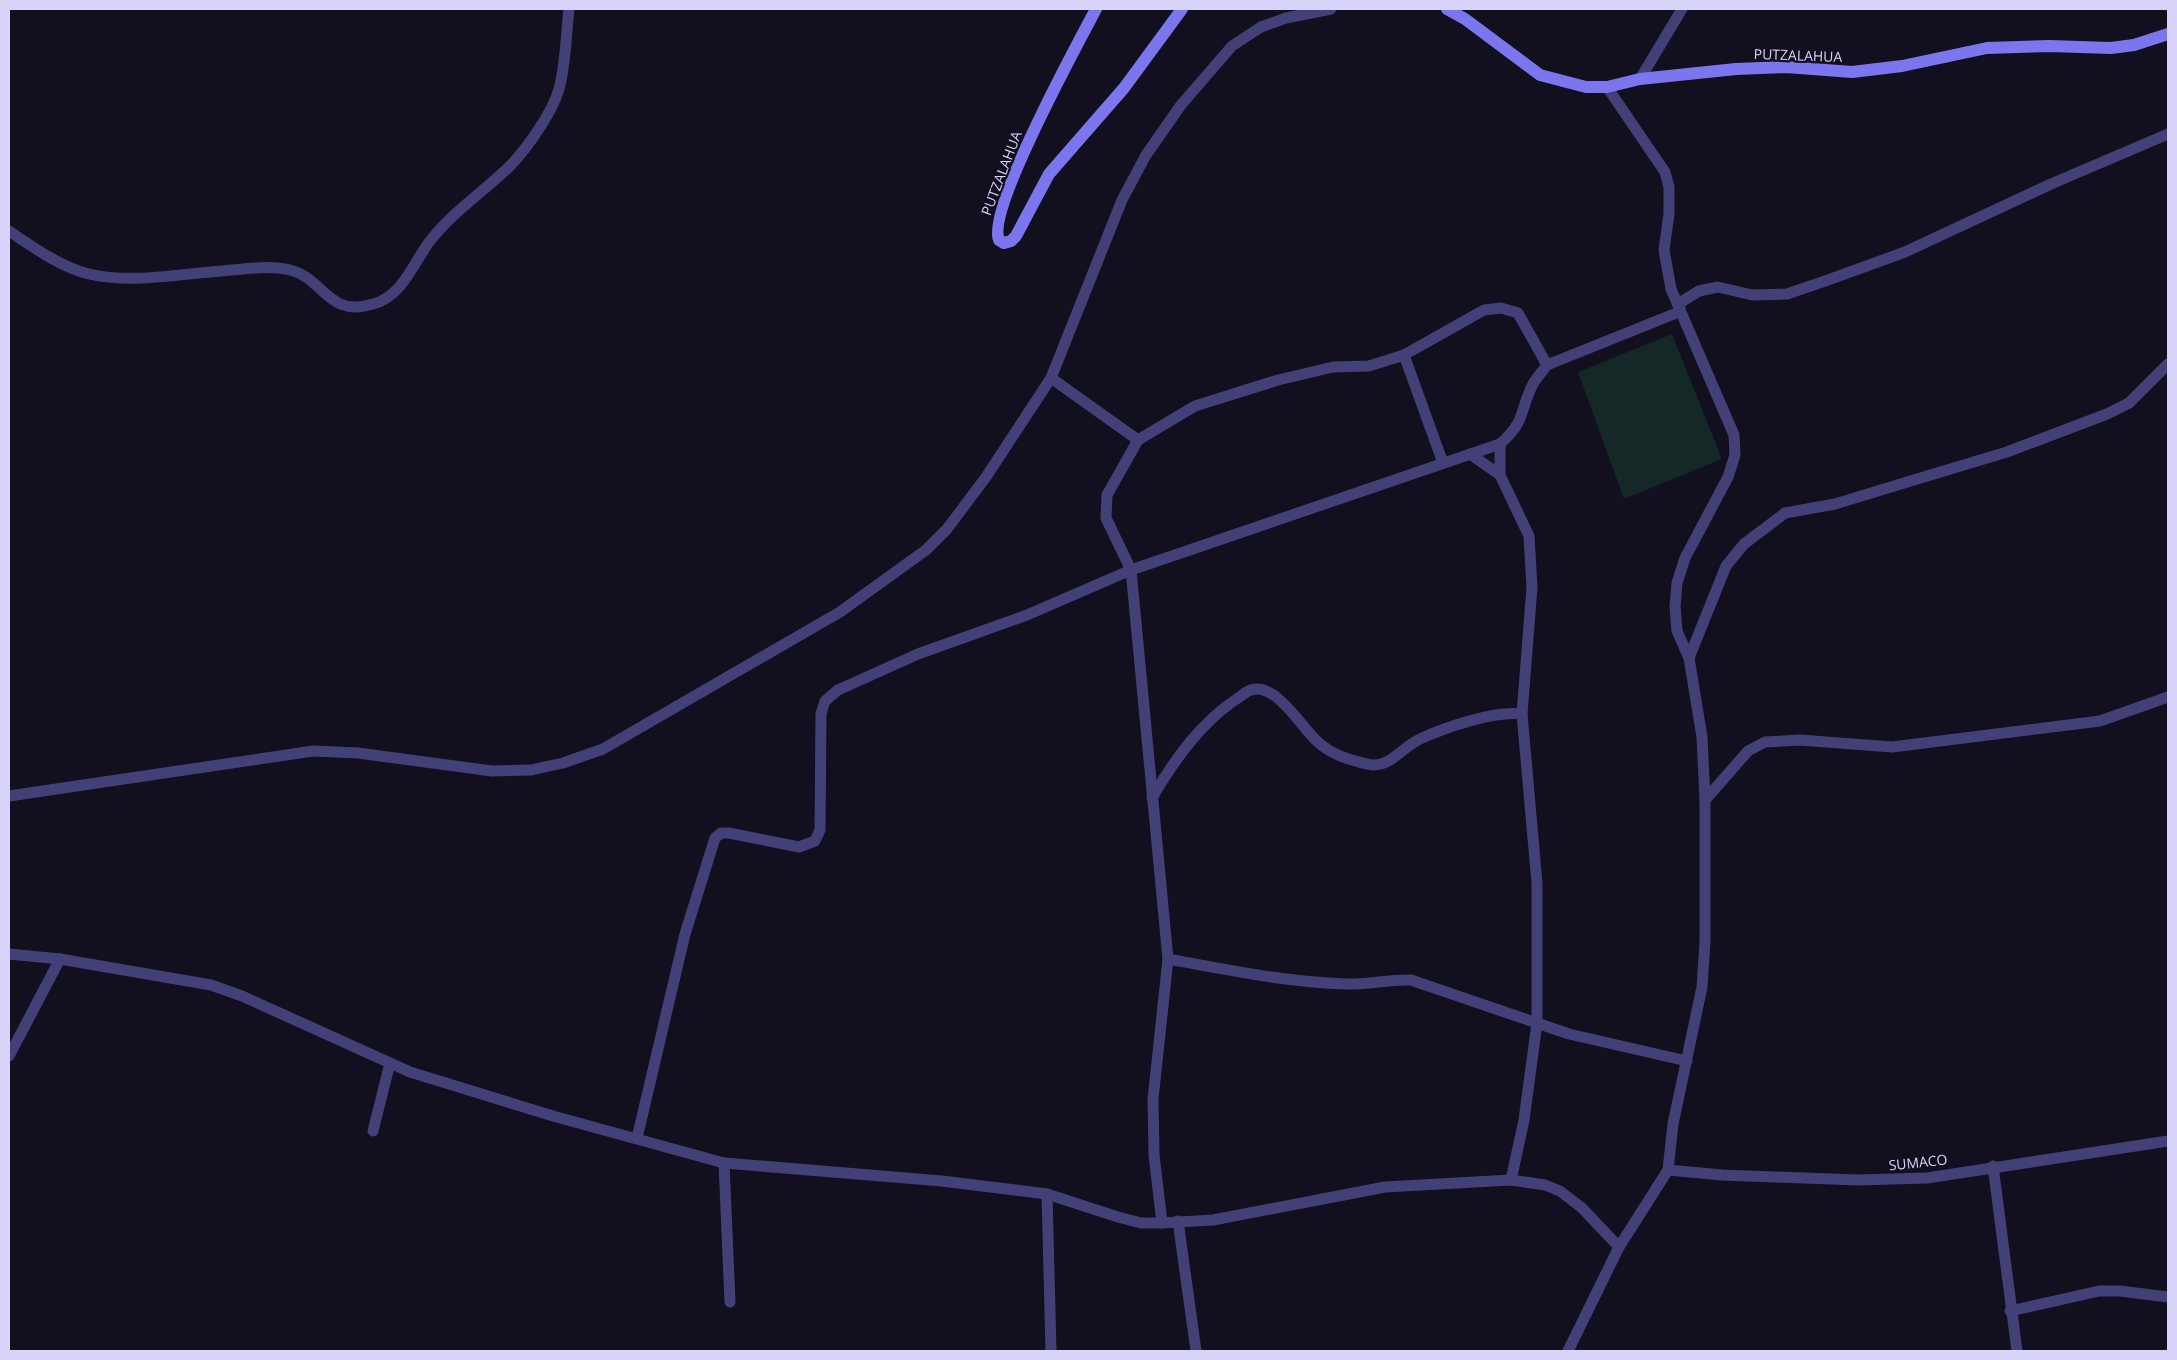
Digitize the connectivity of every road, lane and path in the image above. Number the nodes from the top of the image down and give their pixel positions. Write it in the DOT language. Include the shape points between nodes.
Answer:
graph roads {
  1 [pos="569,9"];
  2 [pos="1096,9"];
  3 [pos="1182,9"];
  4 [pos="1331,9"];
  5 [pos="1447,9"];
  6 [pos="1682,9"];
  7 [pos="2168,34"];
  8 [pos="1640,79"];
  9 [pos="1607,87"];
  10 [pos="2168,134"];
  11 [pos="9,231"];
  12 [pos="1679,312"];
  13 [pos="1404,355"];
  14 [pos="2168,364"];
  15 [pos="1547,365"];
  16 [pos="1051,378"];
  17 [pos="1138,440"];
  18 [pos="1500,444"];
  19 [pos="1470,454"];
  20 [pos="1443,463"];
  21 [pos="1500,474"];
  22 [pos="1131,570"];
  23 [pos="1688,658"];
  24 [pos="2168,697"];
  25 [pos="1522,714"];
  26 [pos="9,796"];
  27 [pos="1152,798"];
  28 [pos="1705,800"];
  29 [pos="9,954"];
  30 [pos="60,959"];
  31 [pos="1168,959"];
  32 [pos="1537,1023"];
  33 [pos="9,1056"];
  34 [pos="1688,1061"];
  35 [pos="390,1063"];
  36 [pos="373,1131"];
  37 [pos="637,1138"];
  38 [pos="2168,1141"];
  39 [pos="724,1162"];
  40 [pos="1993,1166"];
  41 [pos="1668,1170"];
  42 [pos="1511,1180"];
  43 [pos="1046,1194"];
  44 [pos="1178,1221"];
  45 [pos="1162,1223"];
  46 [pos="1618,1247"];
  47 [pos="2168,1297"];
  48 [pos="730,1302"];
  49 [pos="2010,1311"];
  50 [pos="1051,1351"];
  51 [pos="1196,1351"];
  52 [pos="1568,1351"];
  53 [pos="2017,1351"];
  1 -- 11 [label="street" via="560,86 540,128 511,165 473,196 431,240 392,296 374,304 354,308 331,300 306,277 290,270 256,269 117,279 87,274 43,254"];
  2 -- 3 [label="street, PUTZALAHUA" via="1048,99 1017,169 996,229 999,240 1004,243 1016,236 1049,174 1124,88"];
  4 -- 16 [label="street" via="1261,27 1232,46 1181,105 1146,155 1122,200"];
  5 -- 9 [label="street, PUTZALAHUA" via="1540,75 1580,86"];
  6 -- 8 [label="street"];
  7 -- 8 [label="street, PUTZALAHUA" via="2134,45 2111,48 1987,48 1902,66 1852,72 1766,68"];
  8 -- 9 [label="street, PUTZALAHUA"];
  9 -- 12 [label="street" via="1665,172 1669,187 1669,214 1664,250"];
  10 -- 12 [label="street" via="1860,269 1788,294 1752,295 1718,287 1699,291 1682,302"];
  12 -- 15 [label="street"];
  12 -- 23 [label="street" via="1734,434 1735,455 1728,477 1685,558 1676,583 1676,631"];
  13 -- 15 [label="street" via="1484,310 1501,308 1518,313"];
  13 -- 17 [label="street" via="1369,366 1333,366 1213,400 1195,406"];
  13 -- 20 [label="street"];
  14 -- 23 [label="street" via="2129,403 2108,414 2007,452 1904,484 1835,504 1785,512 1744,544 1726,566"];
  15 -- 18 [label="street" via="1533,384 1514,432"];
  16 -- 17 [label="street"];
  16 -- 26 [label="street" via="986,477 947,530 926,550 840,612 603,749 531,770 492,771 358,753 313,751"];
  17 -- 22 [label="street" via="1107,495 1106,518"];
  18 -- 19 [label="street"];
  18 -- 21 [label="street"];
  19 -- 20 [label="street"];
  19 -- 21 [label="street"];
  20 -- 22 [label="street"];
  21 -- 25 [label="street" via="1529,536 1532,559"];
  22 -- 27 [label="street"];
  22 -- 37 [label="street" via="1027,615 918,654 838,690 825,701 819,734 820,830 815,841 799,847 730,833 721,833 715,838 685,934"];
  23 -- 28 [label="street" via="1702,737"];
  24 -- 28 [label="street" via="2100,721 1892,746 1800,740 1765,742 1748,751"];
  25 -- 27 [label="street" via="1492,715 1453,727 1420,739 1385,763 1374,765 1339,756 1318,744 1275,696 1263,689 1250,690 1224,707 1204,727 1172,765"];
  25 -- 32 [label="street" via="1536,883"];
  27 -- 31 [label="street"];
  28 -- 34 [label="street" via="1705,942 1702,987"];
  29 -- 30 [label="street"];
  30 -- 33 [label="street"];
  30 -- 35 [label="street" via="212,985"];
  31 -- 32 [label="street" via="1294,980 1348,985 1392,979 1411,980"];
  31 -- 45 [label="street" via="1152,1099 1154,1155"];
  32 -- 34 [label="street" via="1570,1034"];
  32 -- 42 [label="street" via="1524,1120"];
  34 -- 41 [label="street"];
  35 -- 36 [label="street"];
  35 -- 37 [label="street" via="553,1116"];
  37 -- 39 [label="street"];
  38 -- 40 [label="street, SUMACO"];
  39 -- 43 [label="street" via="942,1181"];
  39 -- 48 [label="street"];
  40 -- 41 [label="street, SUMACO" via="1927,1178 1884,1180"];
  40 -- 49 [label="street"];
  41 -- 46 [label="street"];
  42 -- 44 [label="street" via="1386,1187 1213,1220"];
  42 -- 46 [label="street" via="1545,1185 1560,1191 1582,1208"];
  43 -- 45 [label="street" via="1118,1217"];
  43 -- 50 [label="street"];
  44 -- 45 [label="street"];
  44 -- 51 [label="street"];
  46 -- 52 [label="street"];
  47 -- 49 [label="street" via="2099,1291"];
  49 -- 53 [label="street"];
}
